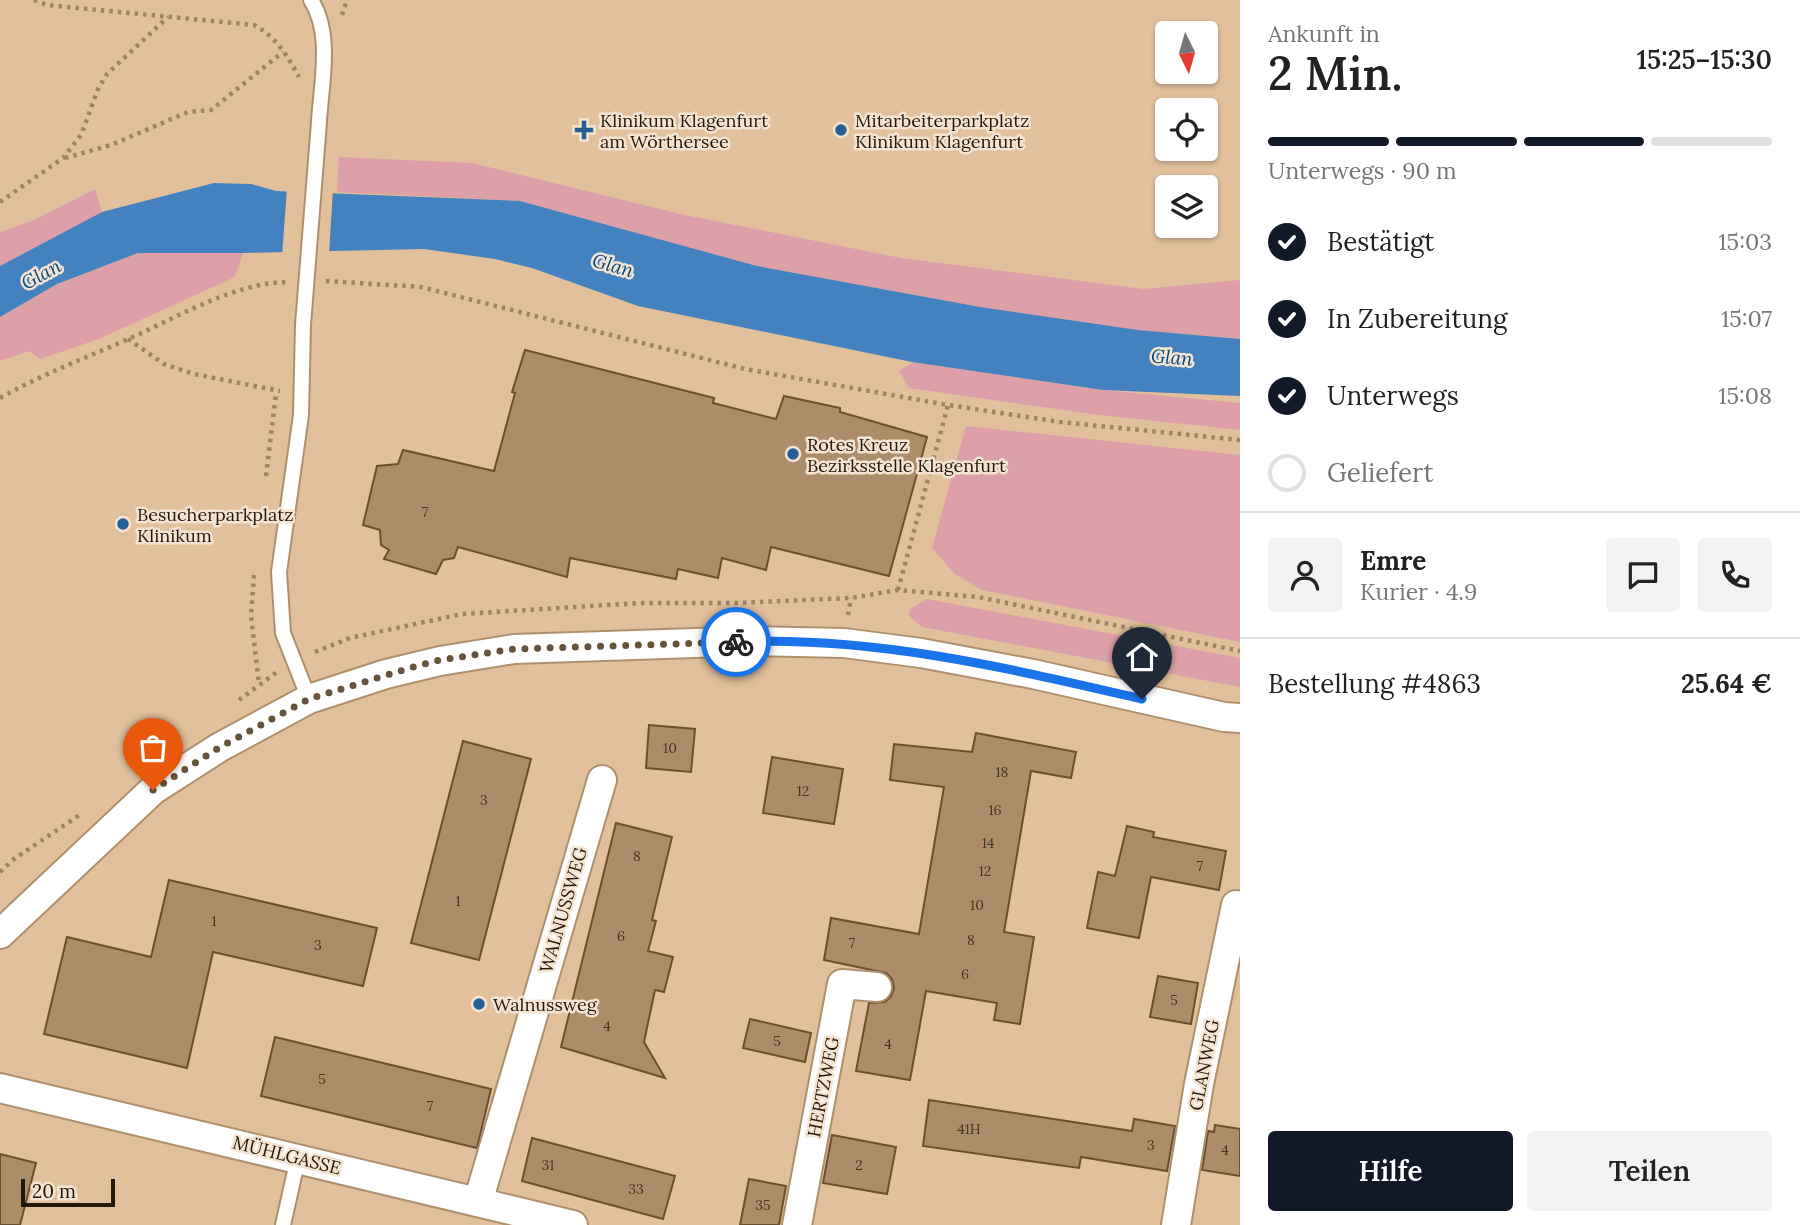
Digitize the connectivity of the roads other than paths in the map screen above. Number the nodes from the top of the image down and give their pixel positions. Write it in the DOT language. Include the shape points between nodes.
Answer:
graph roads {
  1 [pos="311,0"];
  2 [pos="309,699"];
  3 [pos="1240,718"];
  4 [pos="601,780"];
  5 [pos="1236,905"];
  6 [pos="0,934"];
  7 [pos="877,987"];
  8 [pos="0,1088"];
  9 [pos="298,1158"];
  10 [pos="478,1202"];
  11 [pos="283,1225"];
  12 [pos="573,1225"];
  13 [pos="797,1225"];
  14 [pos="1175,1225"];
  1 -- 2 [label="lane, bridge" via="323,42 301,415 279,572 283,633"];
  2 -- 3 [label="street" via="440,660 514,649 785,641 921,653"];
  2 -- 6 [label="street" via="153,790"];
  4 -- 10 [label="street, WALNUSSWEG"];
  5 -- 14 [label="street, GLANWEG"];
  7 -- 13 [label="street, HERTZWEG" via="842,984"];
  8 -- 9 [label="street, MÜHLGASSE"];
  9 -- 10 [label="street, MÜHLGASSE"];
  9 -- 11 [label="lane"];
  10 -- 12 [label="street, MÜHLGASSE"];
}
